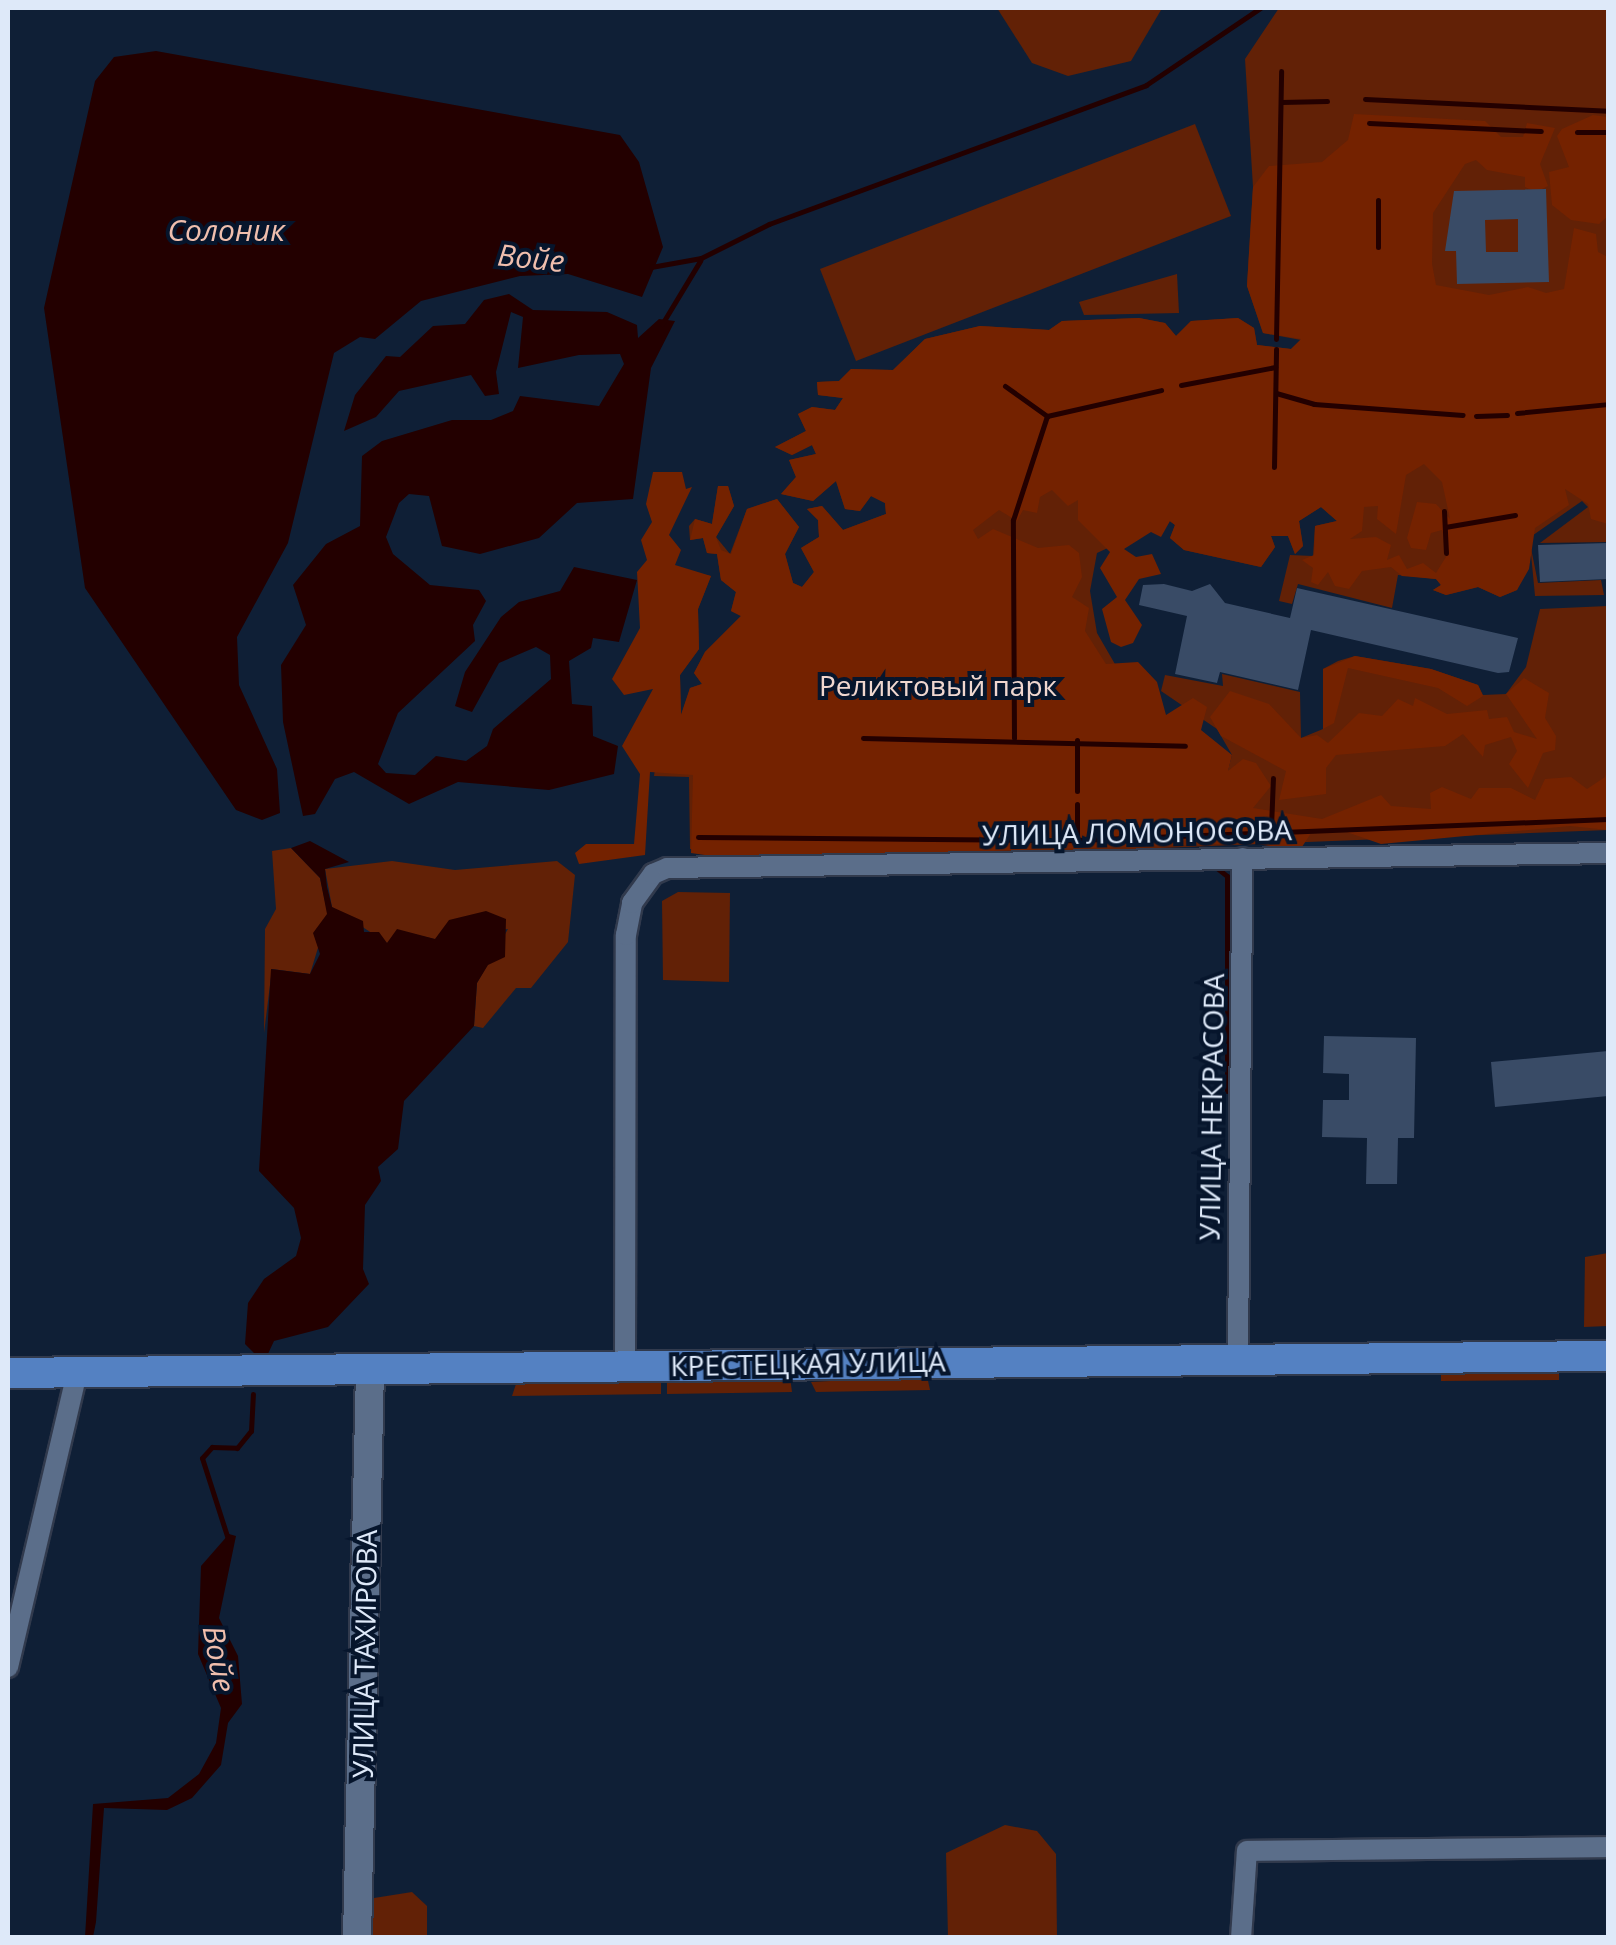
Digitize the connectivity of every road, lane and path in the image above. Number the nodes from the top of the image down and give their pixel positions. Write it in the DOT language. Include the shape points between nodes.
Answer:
graph roads {
  1 [pos="1608,853"];
  2 [pos="1242,858"];
  3 [pos="1608,1356"];
  4 [pos="1238,1357"];
  5 [pos="624,1366"];
  6 [pos="370,1370"];
  7 [pos="8,1373"];
  8 [pos="77,1373"];
  9 [pos="8,1667"];
  10 [pos="1608,1846"];
  11 [pos="357,1938"];
  12 [pos="1241,1938"];
  1 -- 2 [label="street, УЛИЦА ЛОМОНОСОВА"];
  2 -- 4 [label="street, УЛИЦА НЕКРАСОВА"];
  2 -- 5 [label="street, УЛИЦА ЛОМОНОСОВА" via="667,868 632,903 626,935"];
  3 -- 4 [label="main road, КРЕСТЕЦКАЯ УЛИЦА"];
  4 -- 5 [label="main road, КРЕСТЕЦКАЯ УЛИЦА"];
  5 -- 6 [label="main road, КРЕСТЕЦКАЯ УЛИЦА"];
  6 -- 8 [label="main road, КРЕСТЕЦКАЯ УЛИЦА"];
  6 -- 11 [label="main road, УЛИЦА ТАХИРОВА"];
  7 -- 8 [label="main road, КРЕСТЕЦКАЯ УЛИЦА"];
  8 -- 9 [label="street"];
  10 -- 12 [label="street" via="1247,1850"];
}
